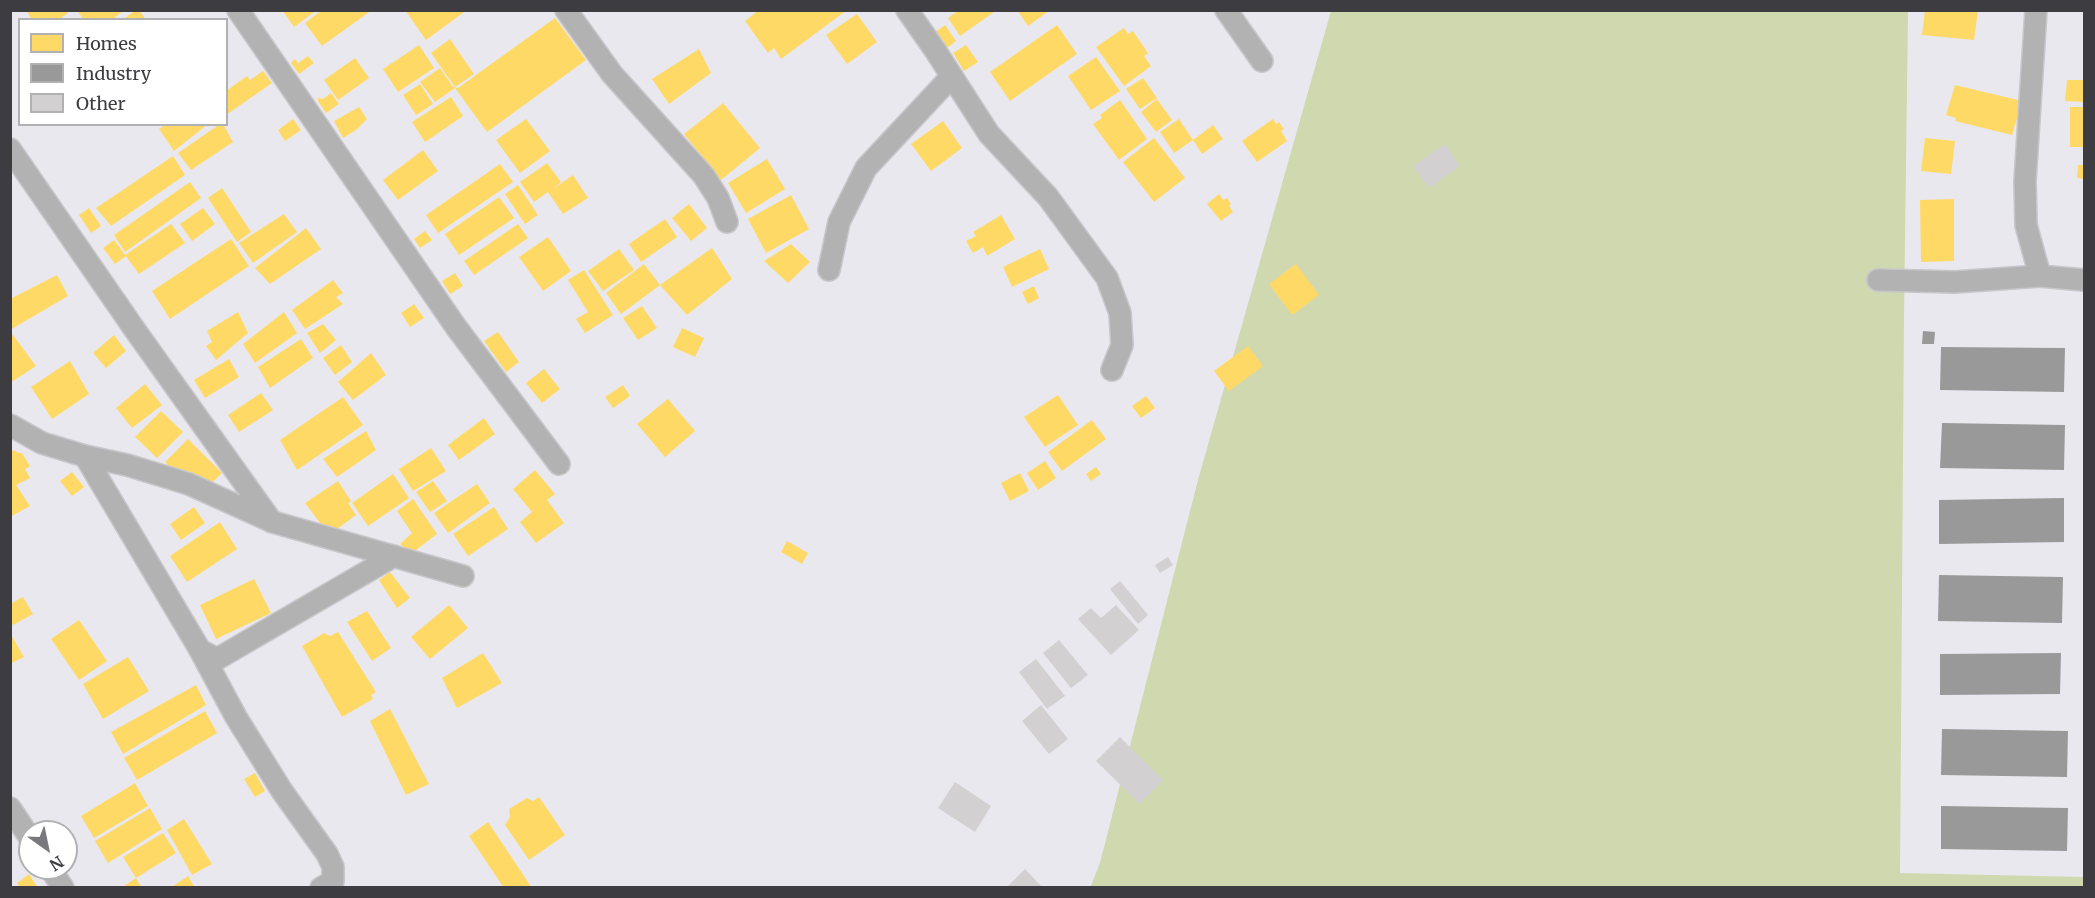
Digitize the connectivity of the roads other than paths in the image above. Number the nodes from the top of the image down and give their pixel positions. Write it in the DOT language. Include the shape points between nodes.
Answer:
graph roads {
  1 [pos="238,10"];
  2 [pos="566,10"];
  3 [pos="907,10"];
  4 [pos="1226,10"];
  5 [pos="2036,10"];
  6 [pos="1262,62"];
  7 [pos="952,76"];
  8 [pos="10,149"];
  9 [pos="726,222"];
  10 [pos="829,270"];
  11 [pos="2040,276"];
  12 [pos="1878,280"];
  13 [pos="2085,280"];
  14 [pos="1112,370"];
  15 [pos="10,425"];
  16 [pos="85,456"];
  17 [pos="559,465"];
  18 [pos="273,522"];
  19 [pos="394,556"];
  20 [pos="463,576"];
  21 [pos="200,650"];
  22 [pos="321,888"];
  1 -- 17 [label="street" via="456,327"];
  2 -- 9 [label="street" via="612,74 704,176 718,198"];
  3 -- 7 [label="street"];
  4 -- 6 [label="street"];
  5 -- 11 [label="street" via="2025,181 2026,225"];
  7 -- 10 [label="street" via="866,168 839,222"];
  7 -- 14 [label="street" via="989,134 1048,197 1107,278 1120,313 1122,345"];
  8 -- 18 [label="street"];
  11 -- 12 [label="street" via="1955,282"];
  11 -- 13 [label="street"];
  15 -- 16 [label="street" via="42,443"];
  16 -- 18 [label="street" via="189,484"];
  16 -- 21 [label="street"];
  18 -- 19 [label="street"];
  19 -- 20 [label="street"];
  19 -- 21 [label="street" via="217,659"];
  21 -- 22 [label="street" via="282,791 327,854 333,867 333,881"];
}
